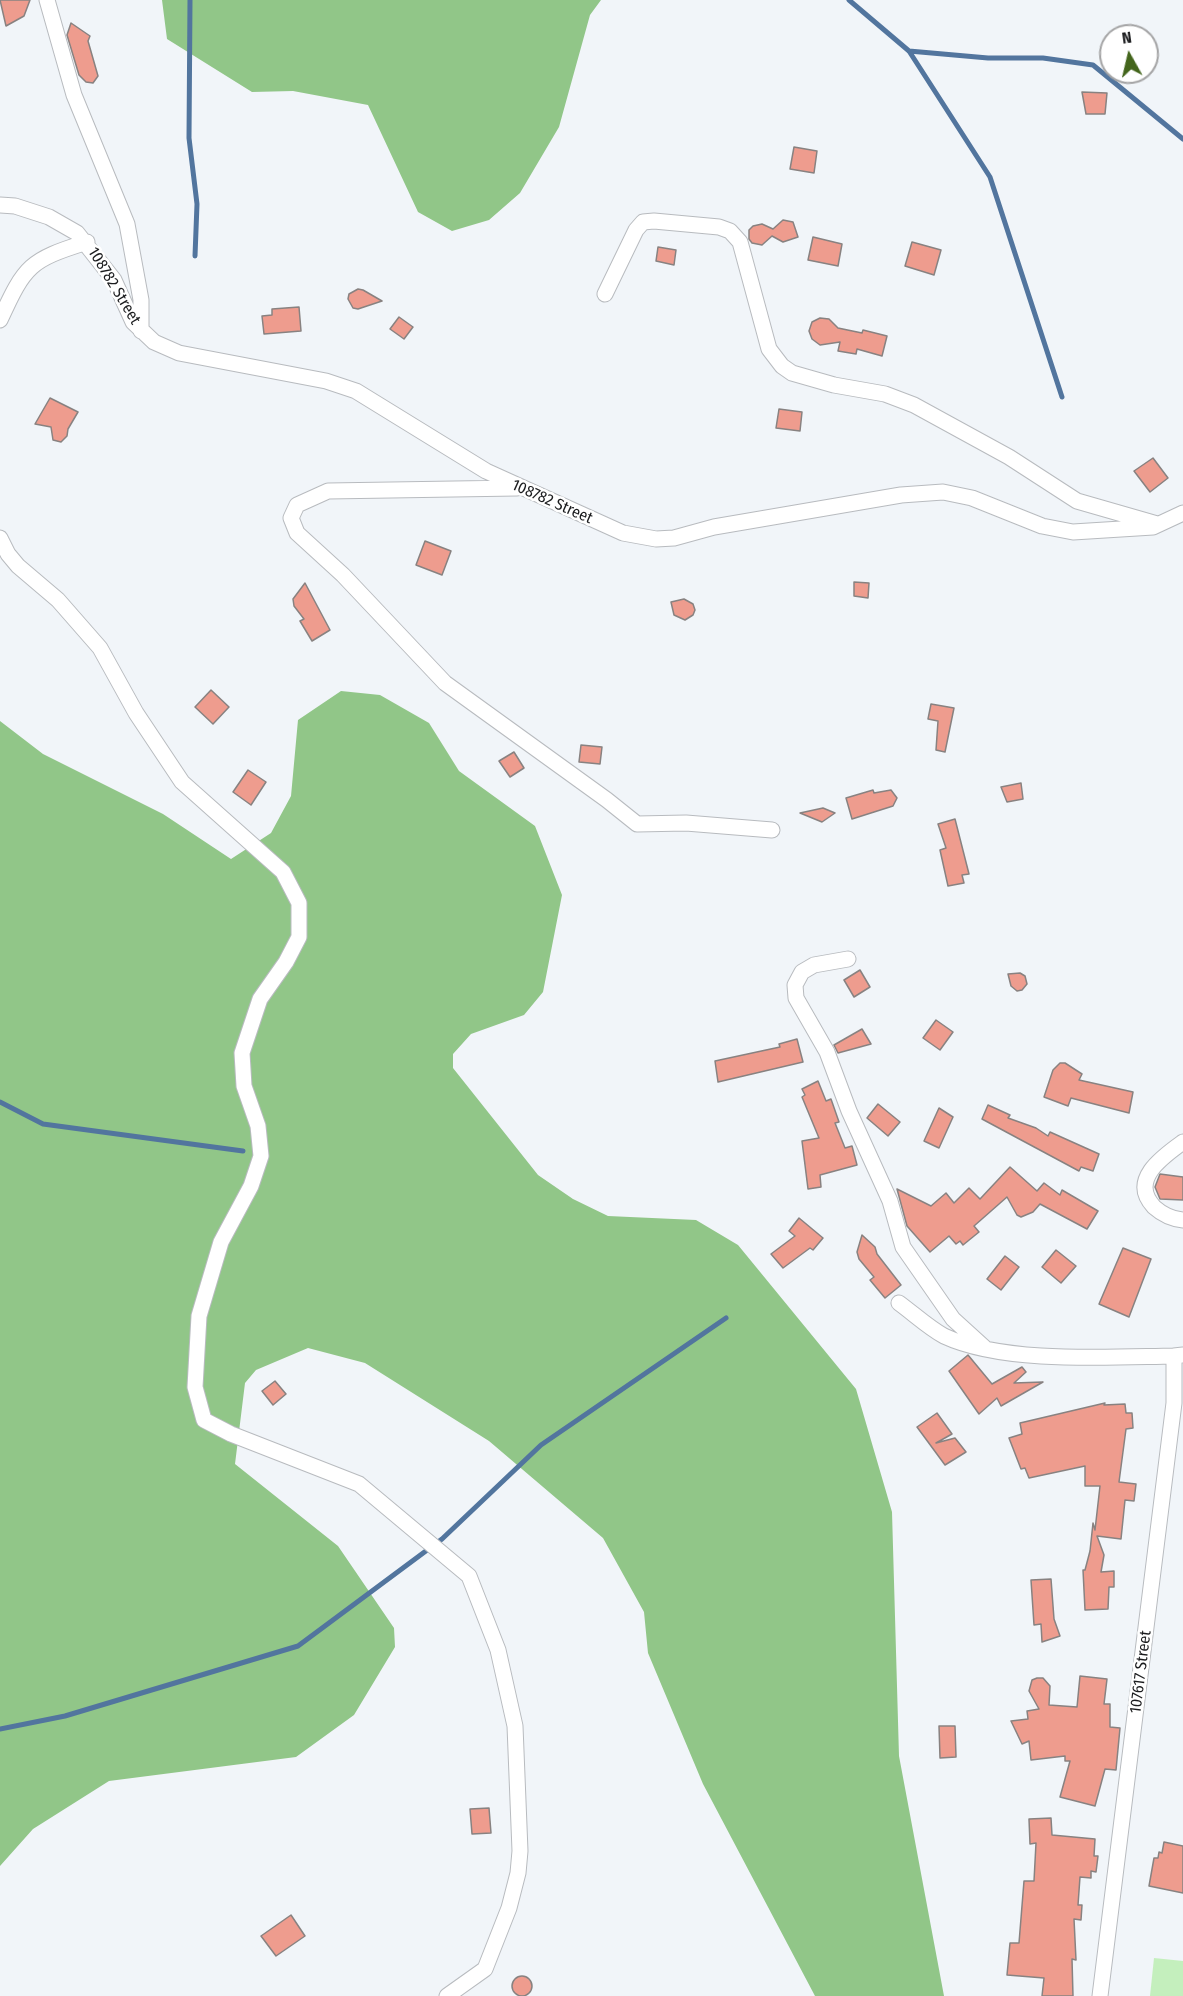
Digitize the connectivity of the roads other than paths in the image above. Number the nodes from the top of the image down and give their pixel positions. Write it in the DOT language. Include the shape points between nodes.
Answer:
graph roads {
  1 [pos="47,0"];
  2 [pos="0,205"];
  3 [pos="87,242"];
  4 [pos="605,294"];
  5 [pos="0,320"];
  6 [pos="141,331"];
  7 [pos="520,488"];
  8 [pos="1183,513"];
  9 [pos="1160,524"];
  10 [pos="0,538"];
  11 [pos="772,830"];
  12 [pos="848,959"];
  13 [pos="1183,1142"];
  14 [pos="1183,1220"];
  15 [pos="899,1303"];
  16 [pos="986,1349"];
  17 [pos="1179,1355"];
  18 [pos="447,1996"];
  19 [pos="1100,1996"];
  1 -- 6 [label="street" via="74,95 127,224 141,300"];
  2 -- 3 [label="street, 108782 Street" via="49,217"];
  3 -- 5 [label="street" via="48,254 32,264"];
  3 -- 6 [label="street, 108782 Street" via="114,280"];
  4 -- 9 [label="street" via="643,222 730,231 740,242 769,348 782,366 914,405 1009,457 1077,501"];
  6 -- 7 [label="street, 108782 Street" via="154,342 179,352 326,381 356,391"];
  7 -- 9 [label="street, 108782 Street" via="623,533 656,539 902,495 943,492 972,498 1041,526 1072,532"];
  7 -- 11 [label="street" via="328,491 297,505 291,518 297,533 343,575 445,682 629,820 646,825 686,823"];
  8 -- 9 [label="street, 108782 Street"];
  10 -- 18 [label="street" via="18,566 58,600 100,648 136,713 182,782 283,872 299,903 299,937 260,999 242,1053 244,1086 258,1126 261,1156 252,1186 221,1242 199,1316 195,1387 204,1420 359,1484 469,1575 498,1650 514,1726 520,1851 509,1908 485,1969"];
  12 -- 16 [label="street" via="813,965 802,972 795,985 796,998 827,1052 857,1131 890,1201 903,1247 953,1319"];
  13 -- 14 [label="street" via="1161,1157 1144,1185 1147,1196 1160,1212"];
  15 -- 16 [label="street" via="944,1336"];
  16 -- 17 [label="street" via="1071,1358"];
  17 -- 19 [label="street, 107617 Street"];
}
